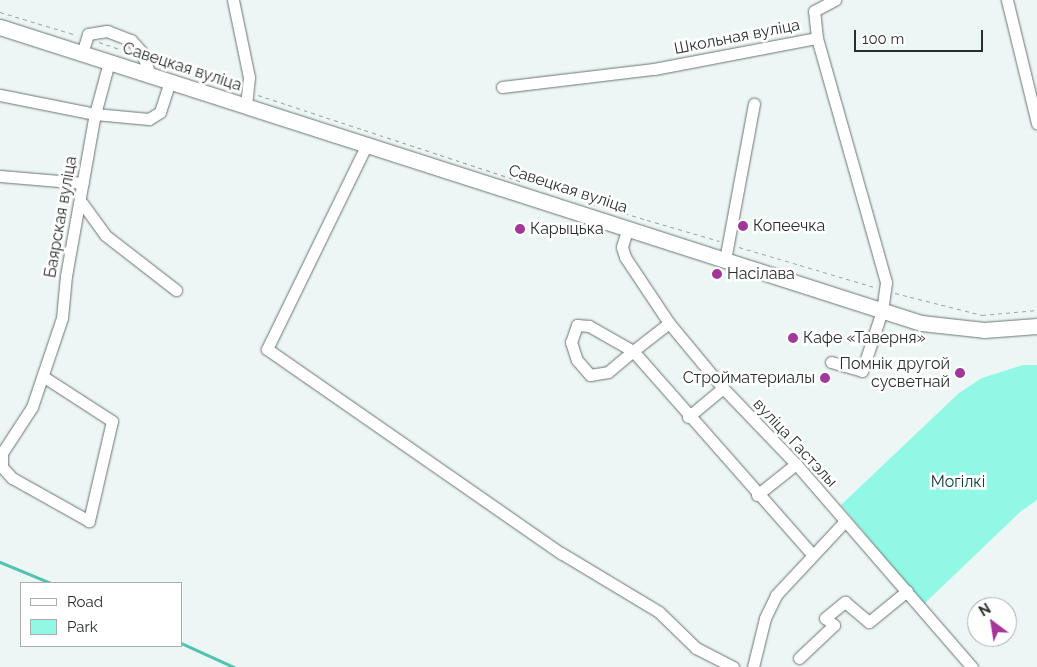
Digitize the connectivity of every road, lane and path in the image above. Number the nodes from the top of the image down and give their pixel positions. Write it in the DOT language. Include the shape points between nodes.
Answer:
graph roads {
  1 [pos="233,0"];
  2 [pos="835,0"];
  3 [pos="1007,0"];
  4 [pos="0,12"];
  5 [pos="0,27"];
  6 [pos="817,38"];
  7 [pos="87,49"];
  8 [pos="143,57"];
  9 [pos="109,62"];
  10 [pos="150,75"];
  11 [pos="170,81"];
  12 [pos="502,88"];
  13 [pos="0,95"];
  14 [pos="248,99"];
  15 [pos="754,104"];
  16 [pos="95,114"];
  17 [pos="1037,123"];
  18 [pos="367,144"];
  19 [pos="0,176"];
  20 [pos="525,182"];
  21 [pos="83,183"];
  22 [pos="585,202"];
  23 [pos="82,203"];
  24 [pos="628,227"];
  25 [pos="728,243"];
  26 [pos="725,260"];
  27 [pos="176,290"];
  28 [pos="884,290"];
  29 [pos="1037,310"];
  30 [pos="882,311"];
  31 [pos="669,323"];
  32 [pos="1037,326"];
  33 [pos="633,351"];
  34 [pos="831,362"];
  35 [pos="44,377"];
  36 [pos="722,388"];
  37 [pos="688,417"];
  38 [pos="796,464"];
  39 [pos="757,495"];
  40 [pos="845,522"];
  41 [pos="812,554"];
  42 [pos="907,591"];
  43 [pos="799,658"];
  44 [pos="733,667"];
  45 [pos="752,667"];
  46 [pos="972,667"];
  1 -- 14 [label="street"];
  2 -- 6 [label="street" via="814,11"];
  3 -- 17 [label="street"];
  4 -- 7 [label="path"];
  5 -- 7 [label="main road, Савецкая вуліца"];
  6 -- 12 [label="street, Школьная вуліца" via="654,69"];
  6 -- 28 [label="street, Школьная вуліца" via="886,282"];
  7 -- 8 [label="path"];
  7 -- 8 [label="street" via="90,32 107,30 131,40"];
  7 -- 9 [label="main road, Савецкая вуліца"];
  8 -- 10 [label="street"];
  8 -- 14 [label="path"];
  9 -- 10 [label="main road, Савецкая вуліца"];
  9 -- 16 [label="street, Баярская вуліца"];
  10 -- 11 [label="main road, Савецкая вуліца"];
  11 -- 14 [label="main road, Савецкая вуліца"];
  11 -- 16 [label="street" via="160,112 149,119"];
  13 -- 16 [label="street"];
  14 -- 18 [label="main road, Савецкая вуліца"];
  14 -- 20 [label="path"];
  15 -- 25 [label="street"];
  16 -- 21 [label="street, Баярская вуліца"];
  18 -- 24 [label="main road, Савецкая вуліца"];
  18 -- 44 [label="street" via="268,348 561,553 659,612 696,648"];
  19 -- 21 [label="street"];
  21 -- 23 [label="street, Баярская вуліца"];
  22 -- 25 [label="path"];
  23 -- 27 [label="street" via="105,235"];
  23 -- 35 [label="street, Баярская вуліца" via="66,276 62,318"];
  24 -- 26 [label="main road, Савецкая вуліца"];
  24 -- 31 [label="street, вуліца Гастэлы" via="622,248 625,257"];
  25 -- 26 [label="street"];
  25 -- 28 [label="path"];
  26 -- 30 [label="main road, Савецкая вуліца"];
  28 -- 29 [label="path" via="947,309 982,315"];
  28 -- 30 [label="street, Школьная вуліца"];
  30 -- 32 [label="main road, Савецкая вуліца" via="921,323 963,329 1010,330"];
  30 -- 34 [label="street, Школьная вуліца" via="862,372"];
  31 -- 33 [label="street"];
  31 -- 36 [label="street, вуліца Гастэлы"];
  33 -- 33 [label="street" via="589,326 576,325 571,342 577,360 590,375 608,372"];
  33 -- 37 [label="street"];
  35 -- 35 [label="street, Баярская вуліца" via="112,421 89,521 12,478 2,467 2,453 32,407"];
  36 -- 37 [label="street"];
  36 -- 38 [label="street, вуліца Гастэлы"];
  37 -- 39 [label="street"];
  38 -- 39 [label="street"];
  38 -- 40 [label="street, вуліца Гастэлы"];
  39 -- 41 [label="street"];
  40 -- 41 [label="street"];
  40 -- 42 [label="street, вуліца Гастэлы"];
  41 -- 45 [label="street" via="776,595 765,618"];
  42 -- 43 [label="street" via="870,622 845,602 825,618 834,625"];
  42 -- 46 [label="street, вуліца Гастэлы"];
}
